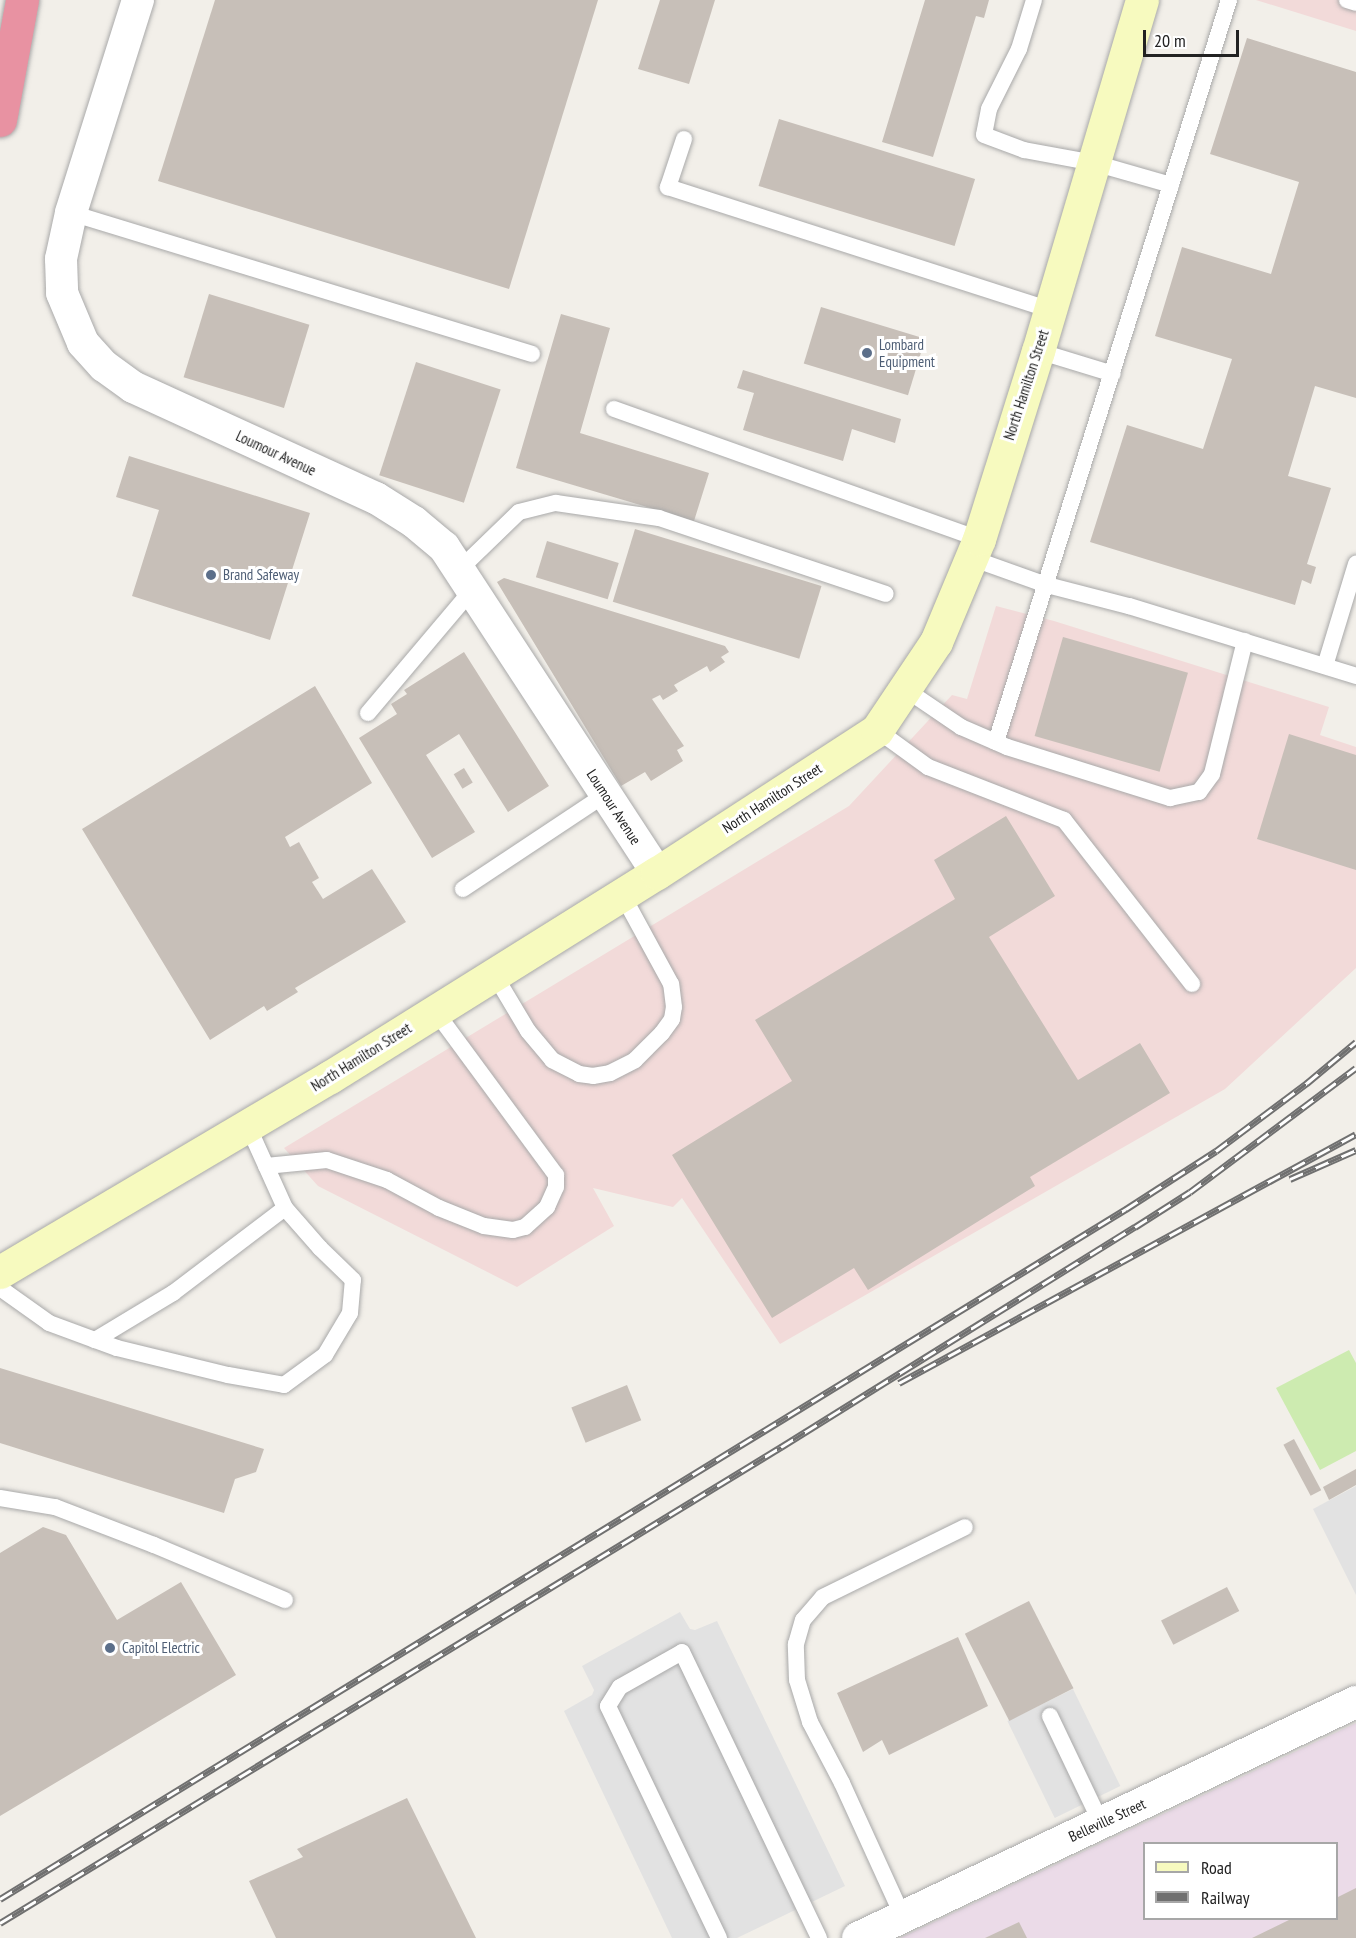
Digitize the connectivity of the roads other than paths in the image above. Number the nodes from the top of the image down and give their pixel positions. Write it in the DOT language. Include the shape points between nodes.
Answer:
graph roads {
  1 [pos="22,0"];
  2 [pos="138,0"];
  3 [pos="1034,0"];
  4 [pos="1142,0"];
  5 [pos="1229,0"];
  6 [pos="1347,0"];
  7 [pos="1356,3"];
  8 [pos="0,120"];
  9 [pos="684,139"];
  10 [pos="1094,163"];
  11 [pos="1171,185"];
  12 [pos="71,213"];
  13 [pos="1050,310"];
  14 [pos="1038,351"];
  15 [pos="532,354"];
  16 [pos="1113,374"];
  17 [pos="614,409"];
  18 [pos="975,548"];
  19 [pos="1356,564"];
  20 [pos="466,580"];
  21 [pos="1047,585"];
  22 [pos="886,594"];
  23 [pos="1245,641"];
  24 [pos="1325,666"];
  25 [pos="1356,676"];
  26 [pos="904,689"];
  27 [pos="368,713"];
  28 [pos="877,730"];
  29 [pos="996,742"];
  30 [pos="606,795"];
  31 [pos="657,873"];
  32 [pos="463,889"];
  33 [pos="622,894"];
  34 [pos="494,974"];
  35 [pos="1192,984"];
  36 [pos="435,1011"];
  37 [pos="248,1126"];
  38 [pos="266,1166"];
  39 [pos="285,1208"];
  40 [pos="0,1272"];
  41 [pos="0,1288"];
  42 [pos="95,1340"];
  43 [pos="0,1498"];
  44 [pos="965,1527"];
  45 [pos="285,1600"];
  46 [pos="1356,1702"];
  47 [pos="1050,1716"];
  48 [pos="1101,1823"];
  49 [pos="903,1917"];
  50 [pos="868,1936"];
  51 [pos="719,1938"];
  52 [pos="819,1938"];
  1 -- 8 [label="highway"];
  2 -- 12 [label="street, Loumour Avenue"];
  3 -- 10 [label="lane" via="1019,49 989,109 984,135 1024,150"];
  4 -- 10 [label="street, North Hamilton Street"];
  5 -- 11 [label="lane"];
  6 -- 7 [label="lane"];
  9 -- 13 [label="lane" via="668,187"];
  10 -- 11 [label="lane"];
  10 -- 13 [label="street, North Hamilton Street"];
  11 -- 16 [label="lane"];
  12 -- 15 [label="lane"];
  12 -- 20 [label="street, Loumour Avenue" via="61,259 62,293 83,343 104,366 133,387 376,498 444,547"];
  13 -- 14 [label="street, North Hamilton Street"];
  14 -- 16 [label="lane"];
  14 -- 18 [label="street, North Hamilton Street"];
  16 -- 21 [label="lane"];
  17 -- 18 [label="lane"];
  18 -- 21 [label="lane"];
  18 -- 26 [label="street, North Hamilton Street" via="936,642"];
  19 -- 24 [label="lane"];
  20 -- 22 [label="lane" via="519,512 556,503 659,518"];
  20 -- 27 [label="lane"];
  20 -- 30 [label="street, Loumour Avenue"];
  21 -- 23 [label="lane"];
  21 -- 29 [label="lane"];
  23 -- 24 [label="lane"];
  23 -- 29 [label="lane" via="1212,774 1199,792 1170,798"];
  24 -- 25 [label="lane"];
  26 -- 28 [label="street, North Hamilton Street"];
  26 -- 29 [label="lane" via="962,728"];
  28 -- 31 [label="street, North Hamilton Street"];
  28 -- 35 [label="lane" via="928,767 1064,820"];
  30 -- 31 [label="street, Loumour Avenue"];
  30 -- 32 [label="lane"];
  31 -- 33 [label="street, North Hamilton Street"];
  33 -- 34 [label="street, North Hamilton Street"];
  33 -- 34 [label="lane" via="666,973 674,1007 672,1019 662,1034 635,1060 610,1074 593,1076 552,1060 528,1030"];
  34 -- 36 [label="street, North Hamilton Street"];
  36 -- 37 [label="street, North Hamilton Street"];
  36 -- 38 [label="lane" via="556,1175 556,1187 547,1208 525,1227 513,1230 484,1226 438,1208 387,1180 327,1160"];
  37 -- 38 [label="lane"];
  37 -- 40 [label="street, North Hamilton Street"];
  38 -- 39 [label="lane"];
  39 -- 42 [label="lane" via="173,1293"];
  39 -- 42 [label="lane" via="353,1280 350,1313 326,1354 284,1384 228,1375"];
  41 -- 42 [label="lane" via="49,1323"];
  43 -- 45 [label="lane" via="55,1507"];
  44 -- 49 [label="lane" via="823,1597 803,1620 796,1644 797,1680 810,1722"];
  46 -- 48 [label="street, Belleville Street"];
  47 -- 48 [label="lane"];
  48 -- 49 [label="street, Belleville Street"];
  49 -- 50 [label="street, Belleville Street"];
  51 -- 52 [label="lane" via="608,1706 620,1687 682,1652"];
}
